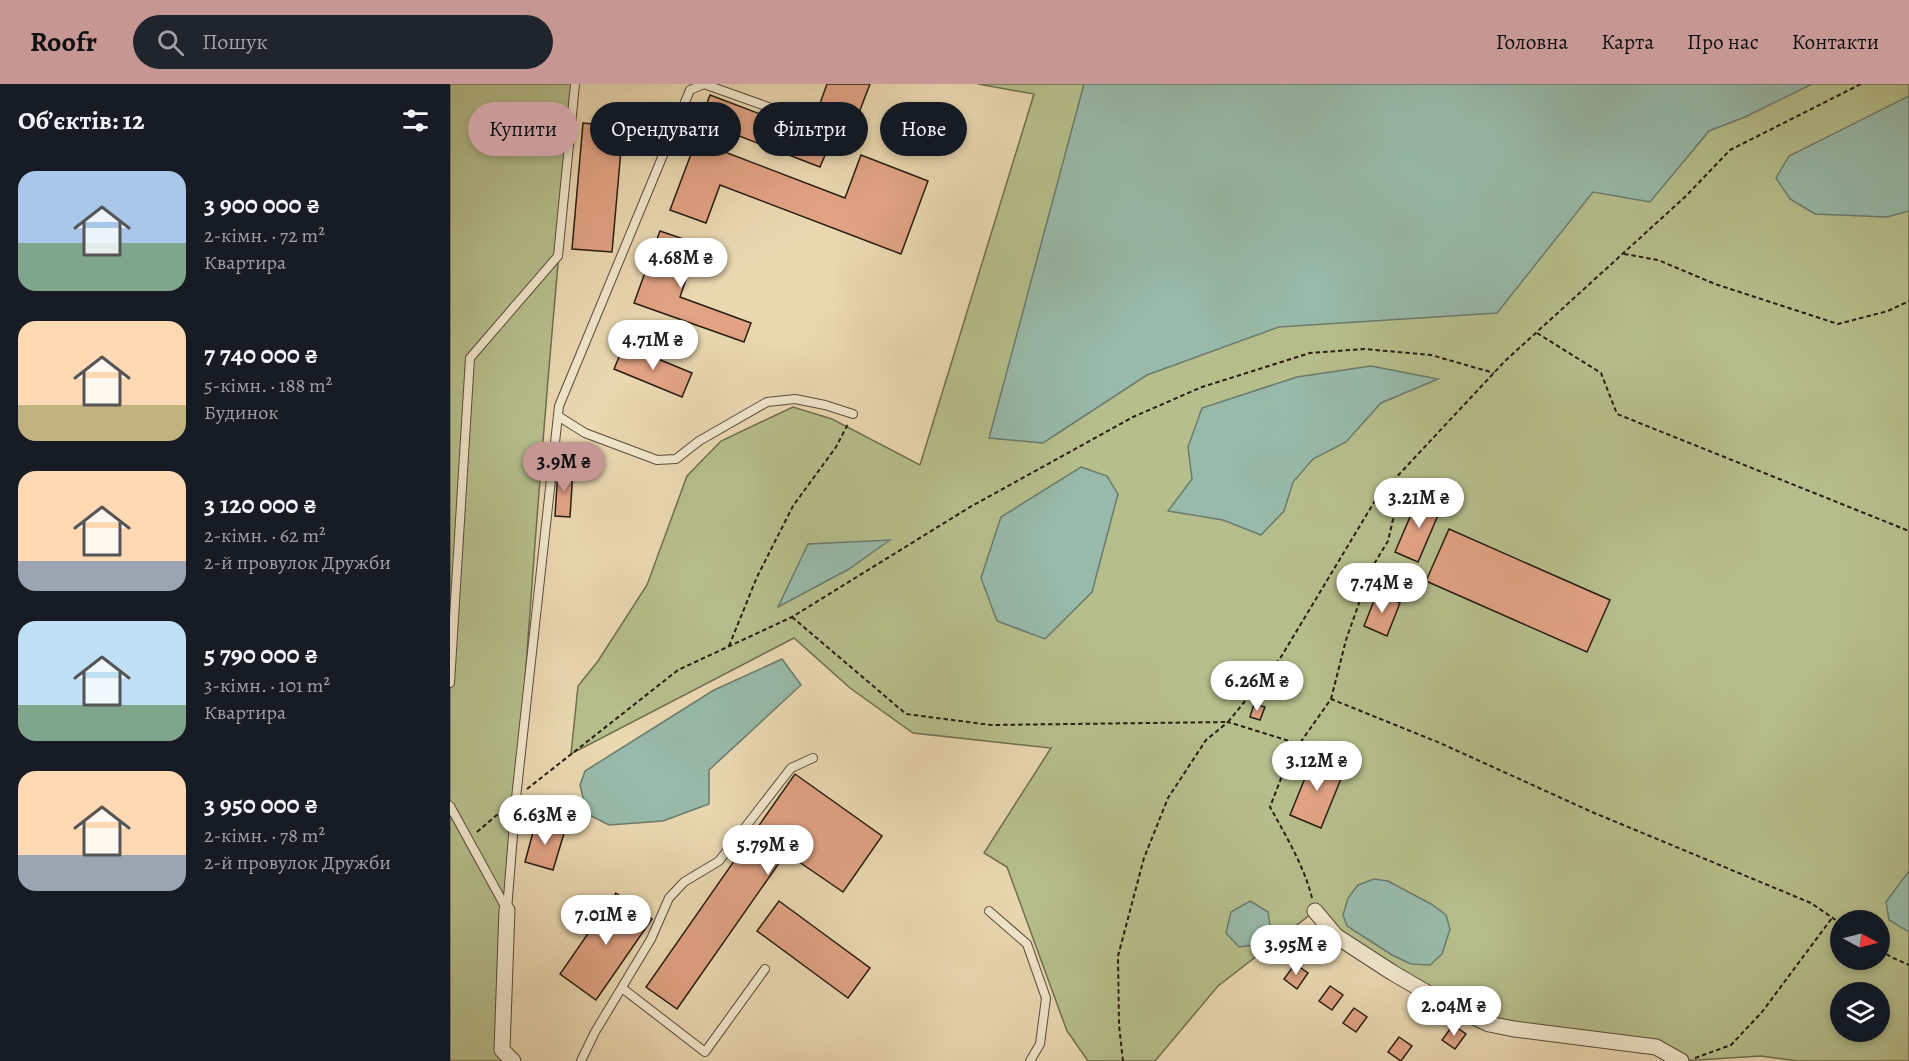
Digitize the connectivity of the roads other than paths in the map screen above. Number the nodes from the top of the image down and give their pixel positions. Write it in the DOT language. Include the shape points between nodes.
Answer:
graph roads {
  1 [pos="575,84"];
  2 [pos="754,102"];
  3 [pos="853,414"];
  4 [pos="558,416"];
  5 [pos="450,683"];
  6 [pos="813,758"];
  7 [pos="450,806"];
  8 [pos="507,910"];
  9 [pos="989,911"];
  10 [pos="1315,911"];
  11 [pos="765,969"];
  12 [pos="622,988"];
  13 [pos="513,1061"];
  14 [pos="581,1061"];
  15 [pos="1030,1061"];
  16 [pos="1681,1061"];
  1 -- 5 [label="lane" via="558,256 470,358"];
  2 -- 4 [label="lane" via="704,84 690,90"];
  3 -- 4 [label="lane" via="795,399 767,402 699,441 676,459 657,460 585,433"];
  4 -- 8 [label="lane"];
  6 -- 12 [label="lane" via="791,768 719,861 684,882 669,898 651,939"];
  7 -- 8 [label="lane"];
  8 -- 13 [label="street" via="502,1050"];
  9 -- 15 [label="lane" via="1026,944 1046,998 1040,1044"];
  10 -- 16 [label="street" via="1336,936 1430,994 1489,1024 1656,1047"];
  11 -- 12 [label="lane" via="705,1052"];
  12 -- 14 [label="lane"];
}
